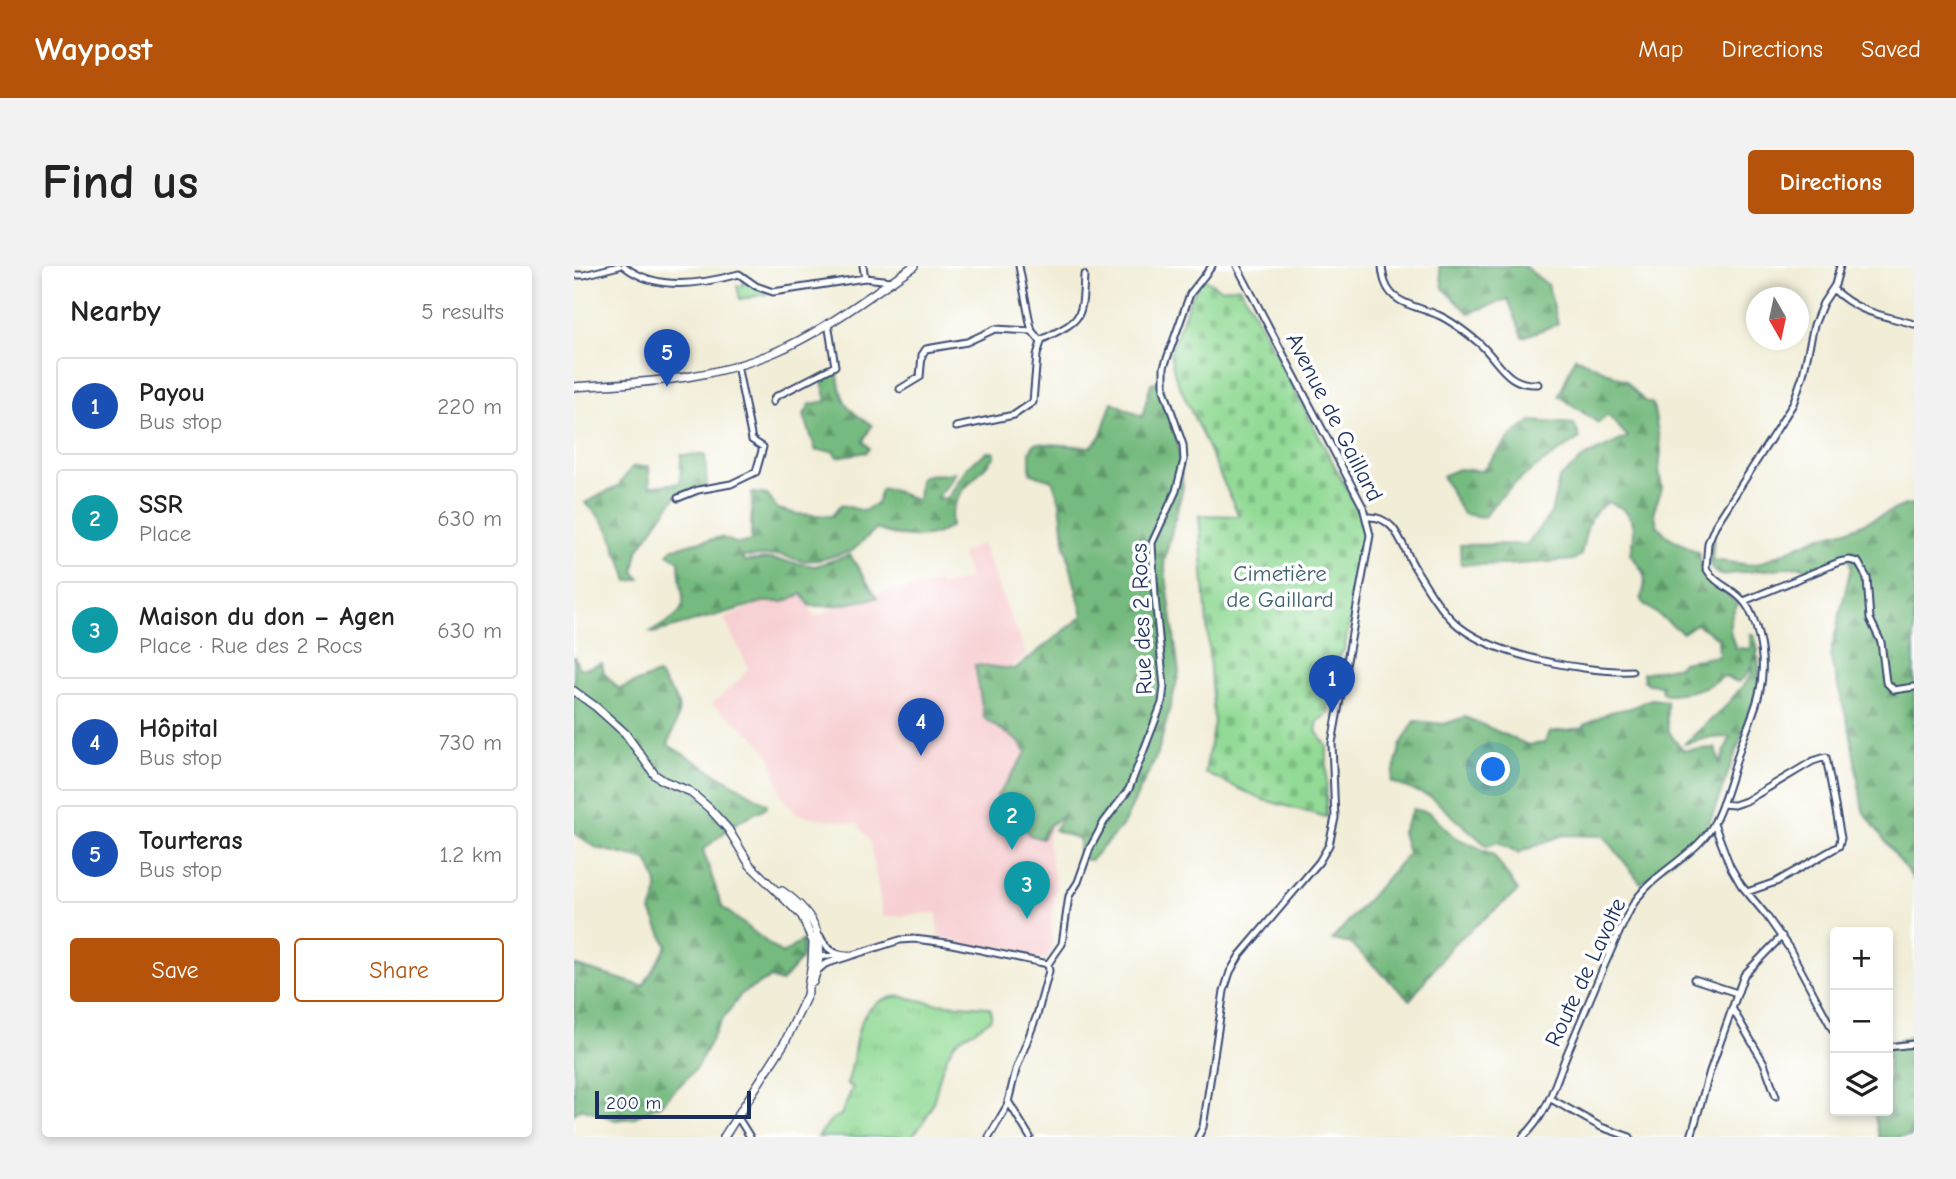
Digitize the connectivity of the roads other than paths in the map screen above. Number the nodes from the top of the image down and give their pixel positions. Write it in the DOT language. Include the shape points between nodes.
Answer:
graph roads {
  1 [pos="621,266"];
  2 [pos="744,266"];
  3 [pos="863,266"];
  4 [pos="914,266"];
  5 [pos="1019,266"];
  6 [pos="1212,266"];
  7 [pos="1237,266"];
  8 [pos="1382,266"];
  9 [pos="1840,266"];
  10 [pos="739,274"];
  11 [pos="574,275"];
  12 [pos="1084,275"];
  13 [pos="868,278"];
  14 [pos="891,281"];
  15 [pos="883,286"];
  16 [pos="1833,289"];
  17 [pos="828,323"];
  18 [pos="1914,324"];
  19 [pos="1032,331"];
  20 [pos="1041,340"];
  21 [pos="737,365"];
  22 [pos="1538,384"];
  23 [pos="574,387"];
  24 [pos="900,389"];
  25 [pos="773,402"];
  26 [pos="956,427"];
  27 [pos="678,498"];
  28 [pos="1367,517"];
  29 [pos="1744,601"];
  30 [pos="1632,671"];
  31 [pos="1914,687"];
  32 [pos="574,691"];
  33 [pos="1722,804"];
  34 [pos="1714,824"];
  35 [pos="1707,833"];
  36 [pos="1720,838"];
  37 [pos="760,876"];
  38 [pos="1747,892"];
  39 [pos="816,927"];
  40 [pos="1782,936"];
  41 [pos="870,951"];
  42 [pos="838,955"];
  43 [pos="817,961"];
  44 [pos="833,962"];
  45 [pos="1048,964"];
  46 [pos="1693,979"];
  47 [pos="1737,993"];
  48 [pos="1732,1008"];
  49 [pos="1830,1025"];
  50 [pos="1914,1044"];
  51 [pos="1893,1046"];
  52 [pos="1776,1096"];
  53 [pos="1551,1099"];
  54 [pos="1008,1101"];
  55 [pos="737,1116"];
  56 [pos="724,1137"];
  57 [pos="750,1137"];
  58 [pos="989,1137"];
  59 [pos="1030,1137"];
  60 [pos="1198,1137"];
  61 [pos="1523,1137"];
  62 [pos="1630,1137"];
  63 [pos="1691,1137"];
  1 -- 10 [label="street" via="666,284"];
  1 -- 11 [label="street"];
  2 -- 10 [label="street"];
  3 -- 13 [label="street"];
  4 -- 14 [label="main road"];
  5 -- 19 [label="street"];
  6 -- 45 [label="street, Rue des 2 Rocs" via="1189,296 1164,367 1164,390 1184,460 1177,491 1152,543 1162,703 1129,789 1104,822 1069,896 1062,944"];
  7 -- 28 [label="street, Avenue de Gaillard"];
  8 -- 22 [label="street" via="1387,288 1394,296 1459,328 1515,381"];
  9 -- 16 [label="street"];
  10 -- 13 [label="street" via="774,292"];
  12 -- 20 [label="street" via="1080,316"];
  13 -- 14 [label="street"];
  13 -- 15 [label="street"];
  14 -- 15 [label="main road"];
  15 -- 17 [label="main road"];
  16 -- 18 [label="street" via="1860,309"];
  16 -- 29 [label="street" via="1814,326 1793,404 1708,543 1707,571"];
  17 -- 21 [label="main road" via="772,354"];
  17 -- 25 [label="street" via="835,366"];
  19 -- 20 [label="street"];
  19 -- 24 [label="street" via="995,329 967,342 926,349 920,377"];
  20 -- 26 [label="street" via="1033,402 1014,415"];
  21 -- 23 [label="main road" via="658,382"];
  21 -- 27 [label="street" via="752,440 763,447 756,472"];
  28 -- 30 [label="street" via="1381,518 1395,529 1437,601 1454,622 1474,636 1564,666"];
  28 -- 60 [label="street, Avenue de Gaillard" via="1368,552 1332,743 1333,834 1319,862 1230,972"];
  29 -- 31 [label="street" via="1839,562 1859,563 1867,578 1870,619 1882,644 1885,682 1894,690"];
  29 -- 33 [label="street, Route de Lavolte" via="1759,638 1762,675"];
  32 -- 37 [label="main road" via="625,733 648,769 694,794 709,808"];
  33 -- 34 [label="street, Route de Lavolte"];
  33 -- 38 [label="street" via="1746,801 1826,757 1839,846 1777,882"];
  34 -- 35 [label="street, Route de Lavolte"];
  34 -- 36 [label="street"];
  35 -- 36 [label="street"];
  35 -- 53 [label="street, Route de Lavolte" via="1632,905"];
  36 -- 38 [label="street" via="1726,859"];
  37 -- 39 [label="main road" via="804,908"];
  37 -- 43 [label="main road" via="805,920"];
  38 -- 40 [label="street"];
  39 -- 42 [label="street"];
  39 -- 43 [label="main road" via="820,943"];
  40 -- 47 [label="street" via="1744,975"];
  40 -- 49 [label="street"];
  41 -- 42 [label="street"];
  41 -- 44 [label="street"];
  41 -- 45 [label="street" via="900,940 923,940"];
  42 -- 43 [label="street"];
  43 -- 44 [label="street"];
  43 -- 44 [label="street"];
  43 -- 55 [label="main road" via="807,996 785,1042"];
  45 -- 54 [label="street, Rue des 2 Rocs" via="1037,1015"];
  46 -- 47 [label="street"];
  47 -- 48 [label="street"];
  48 -- 52 [label="street" via="1764,1063"];
  48 -- 63 [label="street"];
  50 -- 51 [label="street"];
  53 -- 61 [label="street, Route de Lavolte"];
  53 -- 62 [label="street" via="1601,1127"];
  54 -- 58 [label="street, Rue des 2 Rocs"];
  54 -- 59 [label="street"];
  55 -- 56 [label="main road"];
  55 -- 57 [label="street"];
}
